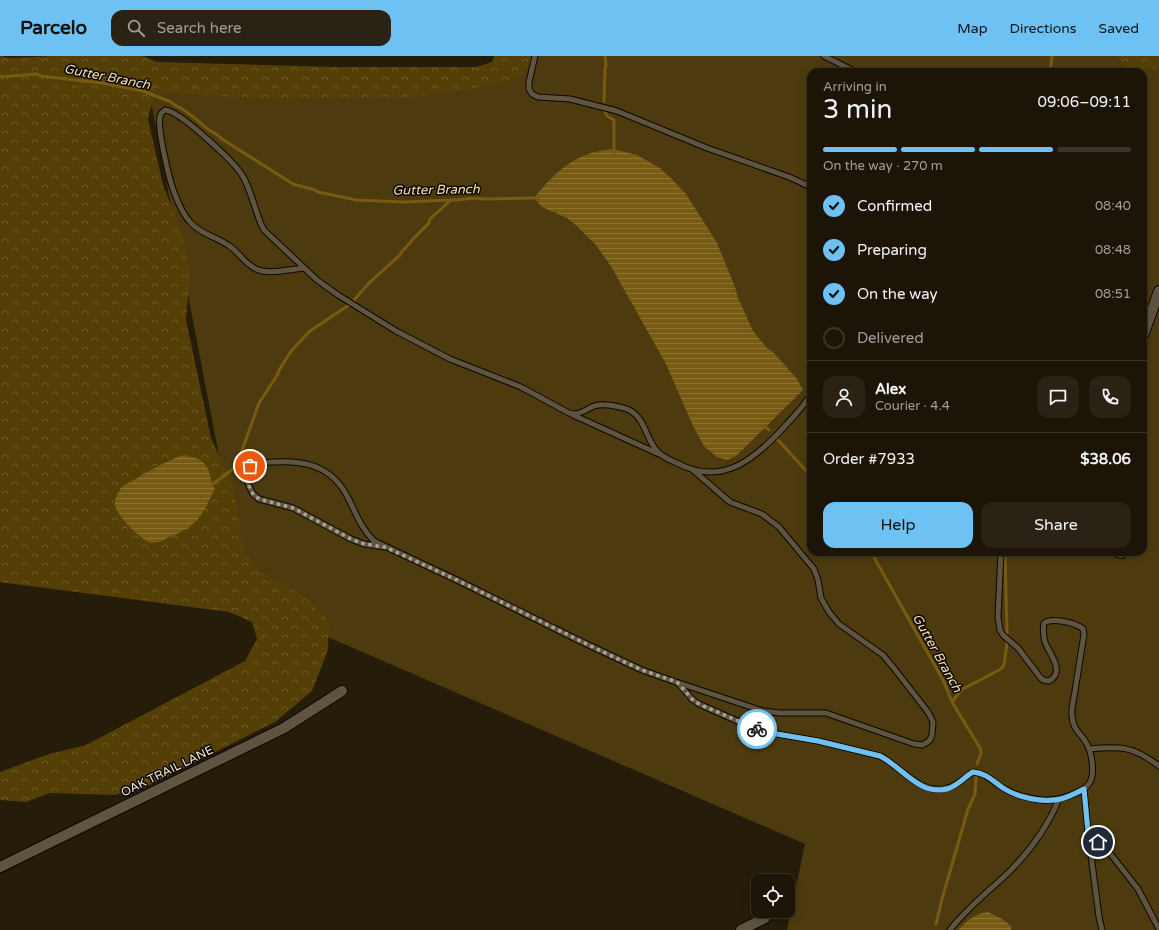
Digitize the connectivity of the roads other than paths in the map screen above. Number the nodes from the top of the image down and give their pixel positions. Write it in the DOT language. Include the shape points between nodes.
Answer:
graph roads {
  1 [pos="535,56"];
  2 [pos="824,56"];
  3 [pos="848,68"];
  4 [pos="807,185"];
  5 [pos="304,268"];
  6 [pos="1159,291"];
  7 [pos="1147,325"];
  8 [pos="807,400"];
  9 [pos="572,414"];
  10 [pos="662,456"];
  11 [pos="693,470"];
  12 [pos="385,547"];
  13 [pos="1001,556"];
  14 [pos="677,682"];
  15 [pos="342,691"];
  16 [pos="1089,749"];
  17 [pos="1159,766"];
  18 [pos="1084,789"];
  19 [pos="1059,799"];
  20 [pos="1088,832"];
  21 [pos="0,867"];
  22 [pos="765,918"];
  23 [pos="1159,929"];
  24 [pos="741,930"];
  25 [pos="950,930"];
  26 [pos="1102,930"];
  1 -- 4 [label="lane" via="529,89 538,97 596,104"];
  2 -- 3 [label="lane"];
  5 -- 5 [label="lane" via="264,230 243,176 230,161 171,111 165,110 161,113 161,138 173,191 184,215 192,224 229,245 256,269 270,271"];
  5 -- 9 [label="lane" via="338,295 396,331 450,358 522,387"];
  6 -- 7 [label="street"];
  8 -- 11 [label="lane" via="772,440 747,460 734,467 710,473"];
  9 -- 10 [label="lane"];
  9 -- 10 [label="lane" via="580,414 598,405 626,409 640,419"];
  10 -- 11 [label="lane"];
  11 -- 14 [label="lane" via="730,502 762,514 779,527 814,569 821,598 838,624 883,655 928,712 932,722 932,735 926,743 914,744 826,714 763,711"];
  12 -- 12 [label="lane" via="366,533 340,485 320,469 286,461 254,463 248,470 248,484 259,499 293,508 364,544"];
  12 -- 14 [label="lane" via="642,670"];
  13 -- 16 [label="lane" via="998,617 1000,630 1018,648 1040,677 1049,681 1056,674 1055,660 1043,635 1044,623 1052,620 1073,624 1083,629 1072,714 1076,730"];
  14 -- 19 [label="lane" via="699,704 755,729 880,756 917,784 928,788 947,789 973,772 982,773 1005,789 1021,796"];
  15 -- 21 [label="street, OAK TRAIL LANE" via="284,728"];
  16 -- 17 [label="lane" via="1121,747 1146,756"];
  16 -- 18 [label="lane" via="1091,779"];
  18 -- 19 [label="lane"];
  18 -- 20 [label="lane"];
  19 -- 25 [label="lane" via="1052,815 1026,854 961,916"];
  20 -- 23 [label="lane" via="1109,852 1138,889"];
  20 -- 26 [label="lane"];
  22 -- 24 [label="street"];
}
